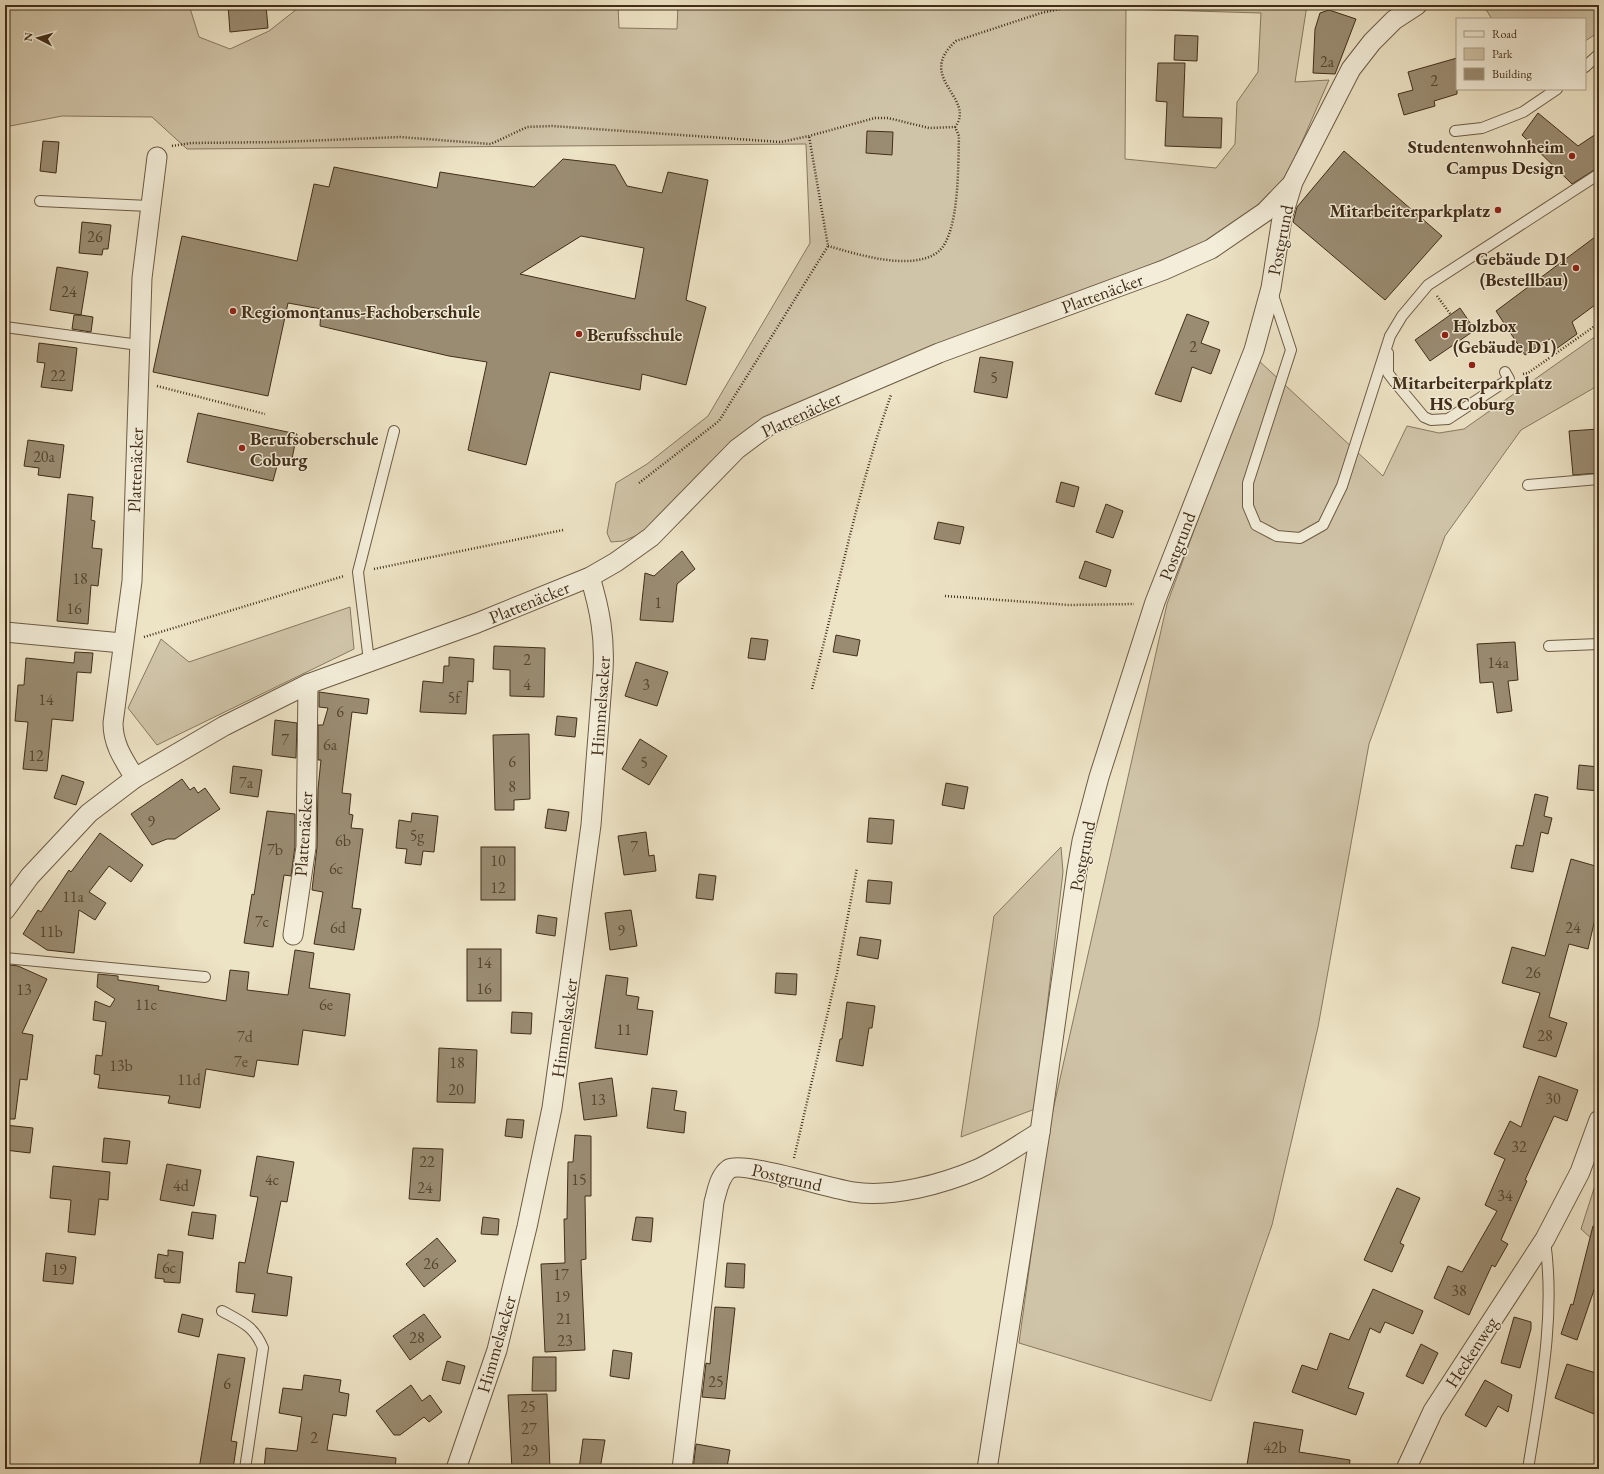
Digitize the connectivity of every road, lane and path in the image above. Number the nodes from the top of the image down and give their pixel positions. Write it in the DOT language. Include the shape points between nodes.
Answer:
graph roads {
  1 [pos="1080,5"];
  2 [pos="1417,5"];
  3 [pos="1599,54"];
  4 [pos="1586,66"];
  5 [pos="1556,90"];
  6 [pos="954,127"];
  7 [pos="1455,131"];
  8 [pos="809,136"];
  9 [pos="157,157"];
  10 [pos="1599,174"];
  11 [pos="1293,182"];
  12 [pos="40,201"];
  13 [pos="150,206"];
  14 [pos="828,246"];
  15 [pos="1428,285"];
  16 [pos="1271,288"];
  17 [pos="1451,315"];
  18 [pos="1599,323"];
  19 [pos="5,328"];
  20 [pos="1390,336"];
  21 [pos="139,345"];
  22 [pos="900,370"];
  23 [pos="1507,375"];
  24 [pos="138,378"];
  25 [pos="265,414"];
  26 [pos="394,431"];
  27 [pos="1599,479"];
  28 [pos="639,483"];
  29 [pos="1528,485"];
  30 [pos="563,530"];
  31 [pos="358,572"];
  32 [pos="590,577"];
  33 [pos="944,596"];
  34 [pos="1155,602"];
  35 [pos="5,632"];
  36 [pos="122,643"];
  37 [pos="1599,644"];
  38 [pos="1548,646"];
  39 [pos="369,661"];
  40 [pos="308,684"];
  41 [pos="812,689"];
  42 [pos="135,778"];
  43 [pos="857,868"];
  44 [pos="5,910"];
  45 [pos="293,934"];
  46 [pos="5,958"];
  47 [pos="204,977"];
  48 [pos="1599,1120"];
  49 [pos="1040,1132"];
  50 [pos="803,1181"];
  51 [pos="1545,1239"];
  52 [pos="222,1311"];
  53 [pos="245,1469"];
  54 [pos="456,1469"];
  55 [pos="682,1469"];
  56 [pos="987,1469"];
  57 [pos="1406,1469"];
  58 [pos="1528,1469"];
  1 -- 6 [label="path" via="1042,12 956,41 946,50 941,61 941,74 958,106 959,117"];
  2 -- 11 [label="street, Postgrund" via="1394,20 1372,42 1351,69"];
  3 -- 4 [label="lane"];
  5 -- 7 [label="lane" via="1523,112 1482,128"];
  6 -- 8 [label="path" via="929,128 888,118 875,118"];
  6 -- 14 [label="path" via="959,136 957,197 950,231 938,251 927,257 900,261 874,259"];
  8 -- 9 [label="path" via="781,142 552,126 527,127 491,144 400,137 191,143 173,145"];
  8 -- 14 [label="path"];
  9 -- 13 [label="street, Plattenäcker"];
  10 -- 15 [label="lane"];
  11 -- 16 [label="street, Postgrund" via="1282,218"];
  11 -- 22 [label="street, Plattenäcker" via="1265,212 1211,249 1164,270 939,353"];
  12 -- 13 [label="lane"];
  13 -- 21 [label="street, Plattenäcker" via="142,278"];
  14 -- 28 [label="path" via="719,421"];
  15 -- 17 [label="path"];
  15 -- 20 [label="lane" via="1402,316"];
  16 -- 20 [label="lane" via="1291,350 1248,483 1248,506 1256,525 1277,536 1300,538 1323,525 1342,486"];
  16 -- 34 [label="street, Postgrund" via="1254,350"];
  18 -- 23 [label="path" via="1528,373"];
  19 -- 21 [label="lane"];
  20 -- 23 [label="lane" via="1388,373 1424,417 1432,420 1448,419 1465,402"];
  21 -- 24 [label="street, Plattenäcker"];
  22 -- 32 [label="street, Plattenäcker" via="768,426 737,449 651,537"];
  22 -- 41 [label="path" via="879,429"];
  24 -- 25 [label="path" via="166,389"];
  24 -- 36 [label="street, Plattenäcker" via="132,581"];
  26 -- 31 [label="lane"];
  27 -- 29 [label="lane"];
  30 -- 31 [label="path"];
  31 -- 36 [label="path"];
  31 -- 39 [label="lane"];
  32 -- 39 [label="street, Plattenäcker" via="477,623"];
  32 -- 54 [label="street, Himmelsacker" via="600,610 604,647 592,825 552,1108 497,1350"];
  33 -- 34 [label="path" via="1069,605"];
  34 -- 49 [label="street, Postgrund" via="1099,777 1082,841"];
  35 -- 36 [label="street"];
  36 -- 42 [label="street, Plattenäcker" via="113,736 118,750"];
  37 -- 38 [label="lane"];
  39 -- 40 [label="street, Plattenäcker"];
  40 -- 42 [label="street, Plattenäcker" via="224,726"];
  40 -- 45 [label="street, Plattenäcker" via="306,847"];
  42 -- 44 [label="street, Plattenäcker" via="89,813 30,876"];
  43 -- 50 [label="path" via="837,973 794,1153 795,1170"];
  46 -- 47 [label="lane"];
  48 -- 51 [label="street, Heckenweg" via="1580,1172"];
  49 -- 50 [label="street, Postgrund" via="978,1169 922,1188 855,1192"];
  49 -- 56 [label="street, Postgrund"];
  50 -- 55 [label="street, Postgrund" via="763,1170 740,1167 729,1169 721,1179 714,1202"];
  51 -- 57 [label="street, Heckenweg" via="1432,1411"];
  51 -- 58 [label="lane" via="1550,1305"];
  52 -- 53 [label="lane" via="247,1325 258,1336 263,1348"];
}
